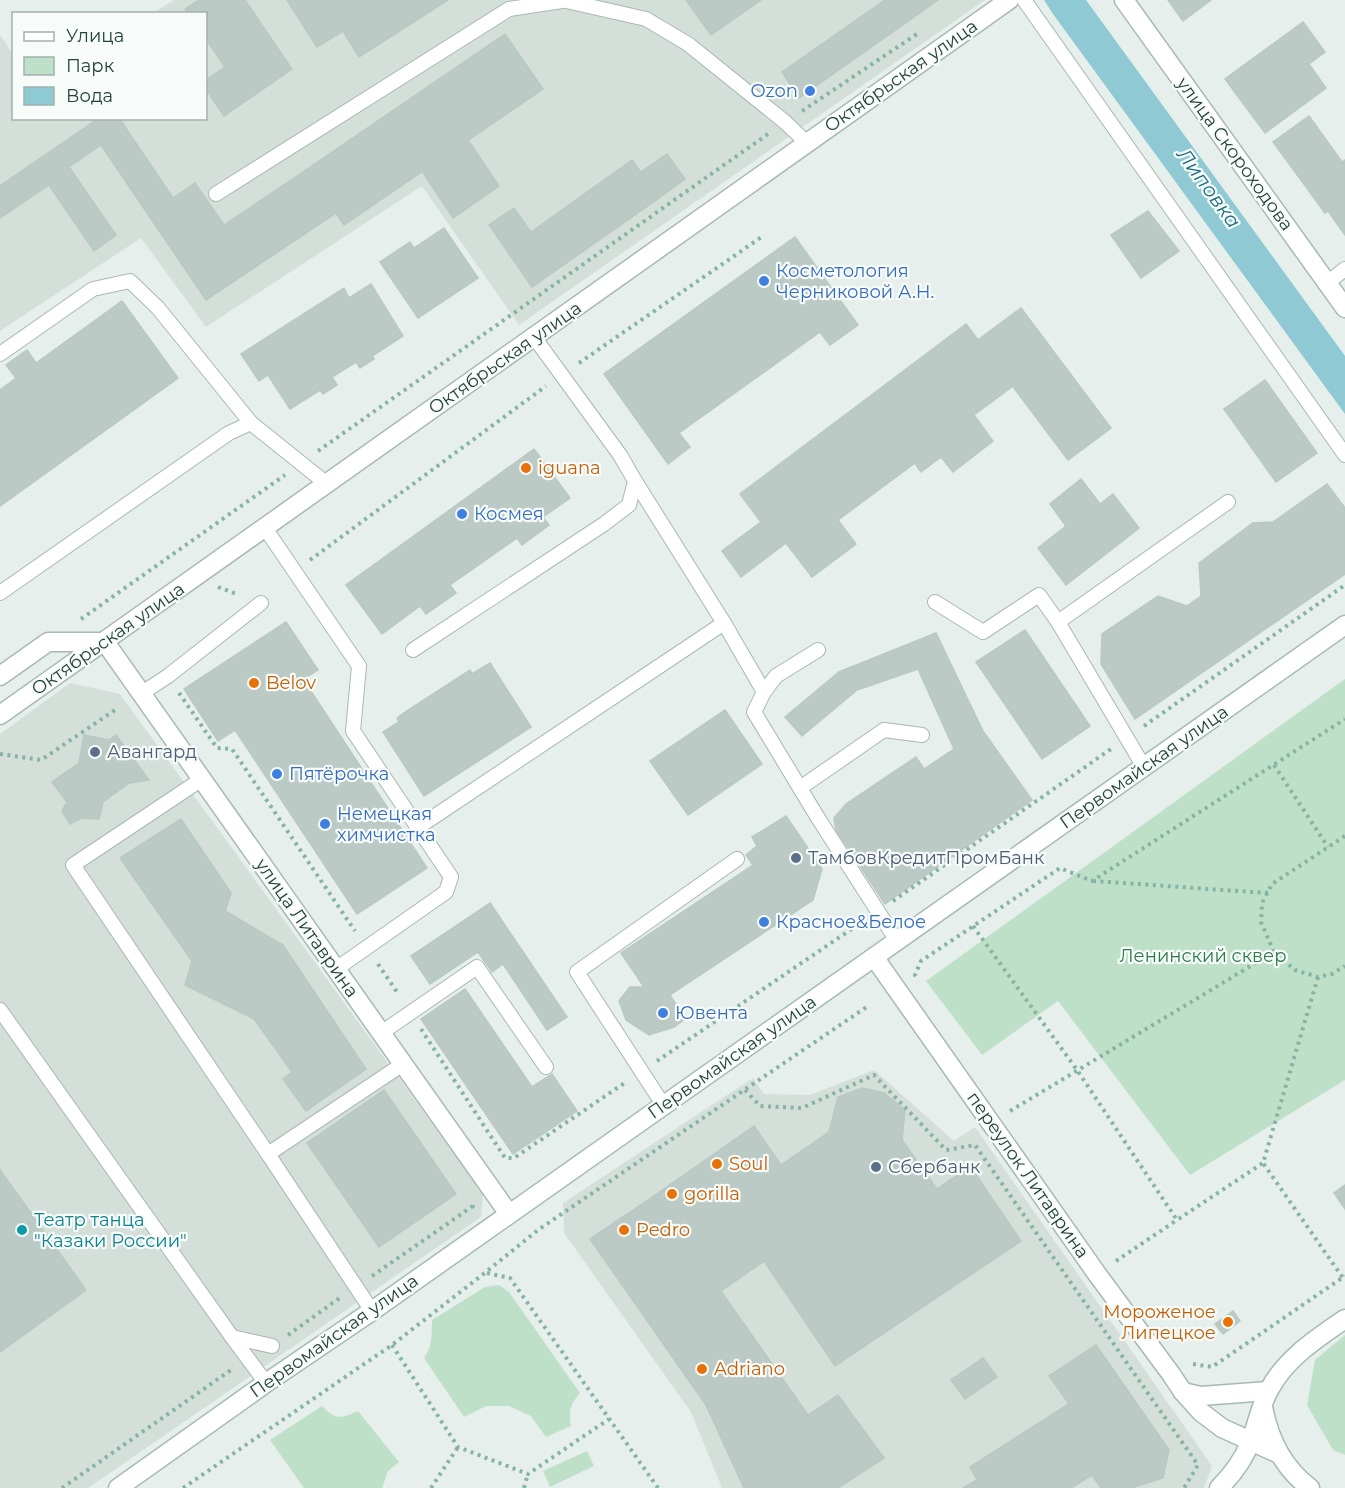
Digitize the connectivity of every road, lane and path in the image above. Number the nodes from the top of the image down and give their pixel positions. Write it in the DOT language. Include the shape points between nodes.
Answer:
graph roads {
  1 [pos="1009,0"];
  2 [pos="1024,0"];
  3 [pos="1124,0"];
  4 [pos="562,1"];
  5 [pos="929,26"];
  6 [pos="785,122"];
  7 [pos="807,143"];
  8 [pos="216,194"];
  9 [pos="763,236"];
  10 [pos="1345,269"];
  11 [pos="1327,283"];
  12 [pos="1345,308"];
  13 [pos="534,337"];
  14 [pos="0,354"];
  15 [pos="561,375"];
  16 [pos="251,423"];
  17 [pos="1345,455"];
  18 [pos="302,463"];
  19 [pos="635,481"];
  20 [pos="327,484"];
  21 [pos="1228,502"];
  22 [pos="264,528"];
  23 [pos="294,571"];
  24 [pos="0,593"];
  25 [pos="935,602"];
  26 [pos="261,603"];
  27 [pos="1059,622"];
  28 [pos="724,623"];
  29 [pos="1345,625"];
  30 [pos="48,642"];
  31 [pos="105,642"];
  32 [pos="413,650"];
  33 [pos="818,650"];
  34 [pos="0,676"];
  35 [pos="764,692"];
  36 [pos="142,693"];
  37 [pos="115,710"];
  38 [pos="0,715"];
  39 [pos="1345,719"];
  40 [pos="921,735"];
  41 [pos="0,754"];
  42 [pos="1274,765"];
  43 [pos="1144,767"];
  44 [pos="202,779"];
  45 [pos="800,788"];
  46 [pos="417,828"];
  47 [pos="1345,836"];
  48 [pos="1328,847"];
  49 [pos="737,859"];
  50 [pos="1092,881"];
  51 [pos="1268,893"];
  52 [pos="973,926"];
  53 [pos="897,941"];
  54 [pos="1274,952"];
  55 [pos="874,957"];
  56 [pos="1345,966"];
  57 [pos="336,969"];
  58 [pos="1318,977"];
  59 [pos="922,984"];
  60 [pos="868,1006"];
  61 [pos="0,1011"];
  62 [pos="381,1033"];
  63 [pos="403,1064"];
  64 [pos="546,1067"];
  65 [pos="1077,1070"];
  66 [pos="745,1090"];
  67 [pos="664,1106"];
  68 [pos="1010,1111"];
  69 [pos="268,1155"];
  70 [pos="1263,1163"];
  71 [pos="466,1198"];
  72 [pos="509,1214"];
  73 [pos="1177,1220"];
  74 [pos="1115,1262"];
  75 [pos="486,1272"];
  76 [pos="1344,1277"];
  77 [pos="356,1286"];
  78 [pos="372,1311"];
  79 [pos="1345,1318"];
  80 [pos="232,1337"];
  81 [pos="392,1345"];
  82 [pos="272,1346"];
  83 [pos="249,1358"];
  84 [pos="1187,1364"];
  85 [pos="266,1383"];
  86 [pos="1183,1392"];
  87 [pos="1265,1398"];
  88 [pos="609,1419"];
  89 [pos="1251,1441"];
  90 [pos="458,1447"];
  91 [pos="1279,1454"];
  92 [pos="528,1474"];
  93 [pos="62,1488"];
  94 [pos="118,1488"];
  95 [pos="183,1488"];
  96 [pos="431,1488"];
  97 [pos="525,1488"];
  98 [pos="658,1488"];
  99 [pos="1184,1488"];
  100 [pos="1219,1488"];
  101 [pos="1310,1488"];
  1 -- 7 [label="street, Октябрьская улица"];
  2 -- 17 [label="lane"];
  3 -- 11 [label="street, улица Скороходова"];
  4 -- 6 [label="lane" via="646,19 688,44"];
  4 -- 8 [label="lane" via="509,9"];
  5 -- 6 [label="path"];
  6 -- 7 [label="lane"];
  6 -- 18 [label="path"];
  7 -- 13 [label="street, Октябрьская улица"];
  9 -- 15 [label="path"];
  10 -- 11 [label="lane"];
  11 -- 12 [label="street, улица Скороходова"];
  13 -- 15 [label="lane"];
  13 -- 20 [label="street, Октябрьская улица"];
  14 -- 16 [label="lane" via="93,289 130,282 158,308"];
  15 -- 19 [label="lane"];
  15 -- 23 [label="path"];
  16 -- 18 [label="lane"];
  16 -- 24 [label="lane" via="229,433"];
  18 -- 20 [label="lane"];
  18 -- 30 [label="path"];
  19 -- 28 [label="lane"];
  19 -- 32 [label="lane" via="629,505"];
  20 -- 22 [label="street, Октябрьская улица"];
  21 -- 27 [label="lane"];
  22 -- 23 [label="lane"];
  22 -- 31 [label="street, Октябрьская улица"];
  23 -- 46 [label="lane" via="359,666 352,731"];
  25 -- 27 [label="lane" via="983,632 1039,595"];
  26 -- 36 [label="lane"];
  27 -- 43 [label="lane"];
  28 -- 35 [label="lane"];
  28 -- 46 [label="lane"];
  29 -- 43 [label="street, Первомайская улица"];
  30 -- 31 [label="street"];
  30 -- 34 [label="street"];
  31 -- 36 [label="street, улица Литаврина"];
  31 -- 38 [label="street, Октябрьская улица"];
  33 -- 35 [label="lane" via="776,676"];
  35 -- 45 [label="lane" via="754,712"];
  36 -- 44 [label="street, улица Литаврина"];
  37 -- 41 [label="path" via="41,760"];
  39 -- 42 [label="path"];
  40 -- 45 [label="lane" via="884,730"];
  42 -- 48 [label="path"];
  42 -- 50 [label="path"];
  43 -- 53 [label="street, Первомайская улица"];
  44 -- 57 [label="street, улица Литаврина"];
  44 -- 69 [label="lane" via="73,865"];
  45 -- 53 [label="lane"];
  46 -- 57 [label="lane" via="451,877 446,892"];
  47 -- 48 [label="path"];
  48 -- 51 [label="path" via="1272,884"];
  49 -- 67 [label="lane" via="577,972"];
  50 -- 51 [label="path"];
  50 -- 52 [label="path" via="1060,868"];
  51 -- 54 [label="path" via="1262,903 1261,922"];
  52 -- 59 [label="path" via="921,961 915,975"];
  52 -- 65 [label="path"];
  53 -- 55 [label="street, Первомайская улица"];
  54 -- 58 [label="path" via="1295,970"];
  54 -- 65 [label="path"];
  55 -- 67 [label="street, Первомайская улица"];
  55 -- 86 [label="street, переулок Литаврина"];
  56 -- 58 [label="path"];
  57 -- 62 [label="street, улица Литаврина"];
  58 -- 70 [label="path"];
  60 -- 66 [label="path"];
  61 -- 80 [label="lane"];
  62 -- 63 [label="street, улица Литаврина"];
  62 -- 64 [label="lane" via="477,967"];
  63 -- 69 [label="lane"];
  63 -- 72 [label="street, улица Литаврина"];
  65 -- 68 [label="path"];
  65 -- 73 [label="path"];
  66 -- 75 [label="path" via="538,1230"];
  66 -- 99 [label="path" via="760,1106 802,1108 874,1075 946,1150 975,1145 1198,1465"];
  67 -- 72 [label="street, Первомайская улица"];
  69 -- 77 [label="lane"];
  70 -- 73 [label="path"];
  70 -- 76 [label="path"];
  71 -- 77 [label="path" via="473,1206"];
  72 -- 78 [label="street, Первомайская улица"];
  73 -- 74 [label="path"];
  75 -- 81 [label="path"];
  75 -- 88 [label="path" via="510,1278"];
  76 -- 84 [label="path" via="1212,1366"];
  77 -- 78 [label="lane"];
  77 -- 82 [label="path"];
  78 -- 85 [label="street, Первомайская улица"];
  79 -- 87 [label="street" via="1290,1360"];
  80 -- 82 [label="lane"];
  80 -- 83 [label="lane"];
  81 -- 90 [label="path"];
  81 -- 95 [label="path"];
  83 -- 85 [label="lane"];
  83 -- 93 [label="path"];
  85 -- 94 [label="street, Первомайская улица"];
  86 -- 87 [label="street"];
  86 -- 89 [label="street, переулок Литаврина" via="1222,1428"];
  87 -- 89 [label="street"];
  87 -- 91 [label="street" via="1266,1424"];
  88 -- 92 [label="path"];
  88 -- 98 [label="path"];
  89 -- 91 [label="street, переулок Литаврина"];
  89 -- 100 [label="street" via="1233,1473"];
  90 -- 92 [label="path"];
  90 -- 96 [label="path"];
  91 -- 101 [label="street"];
  92 -- 97 [label="path"];
}
